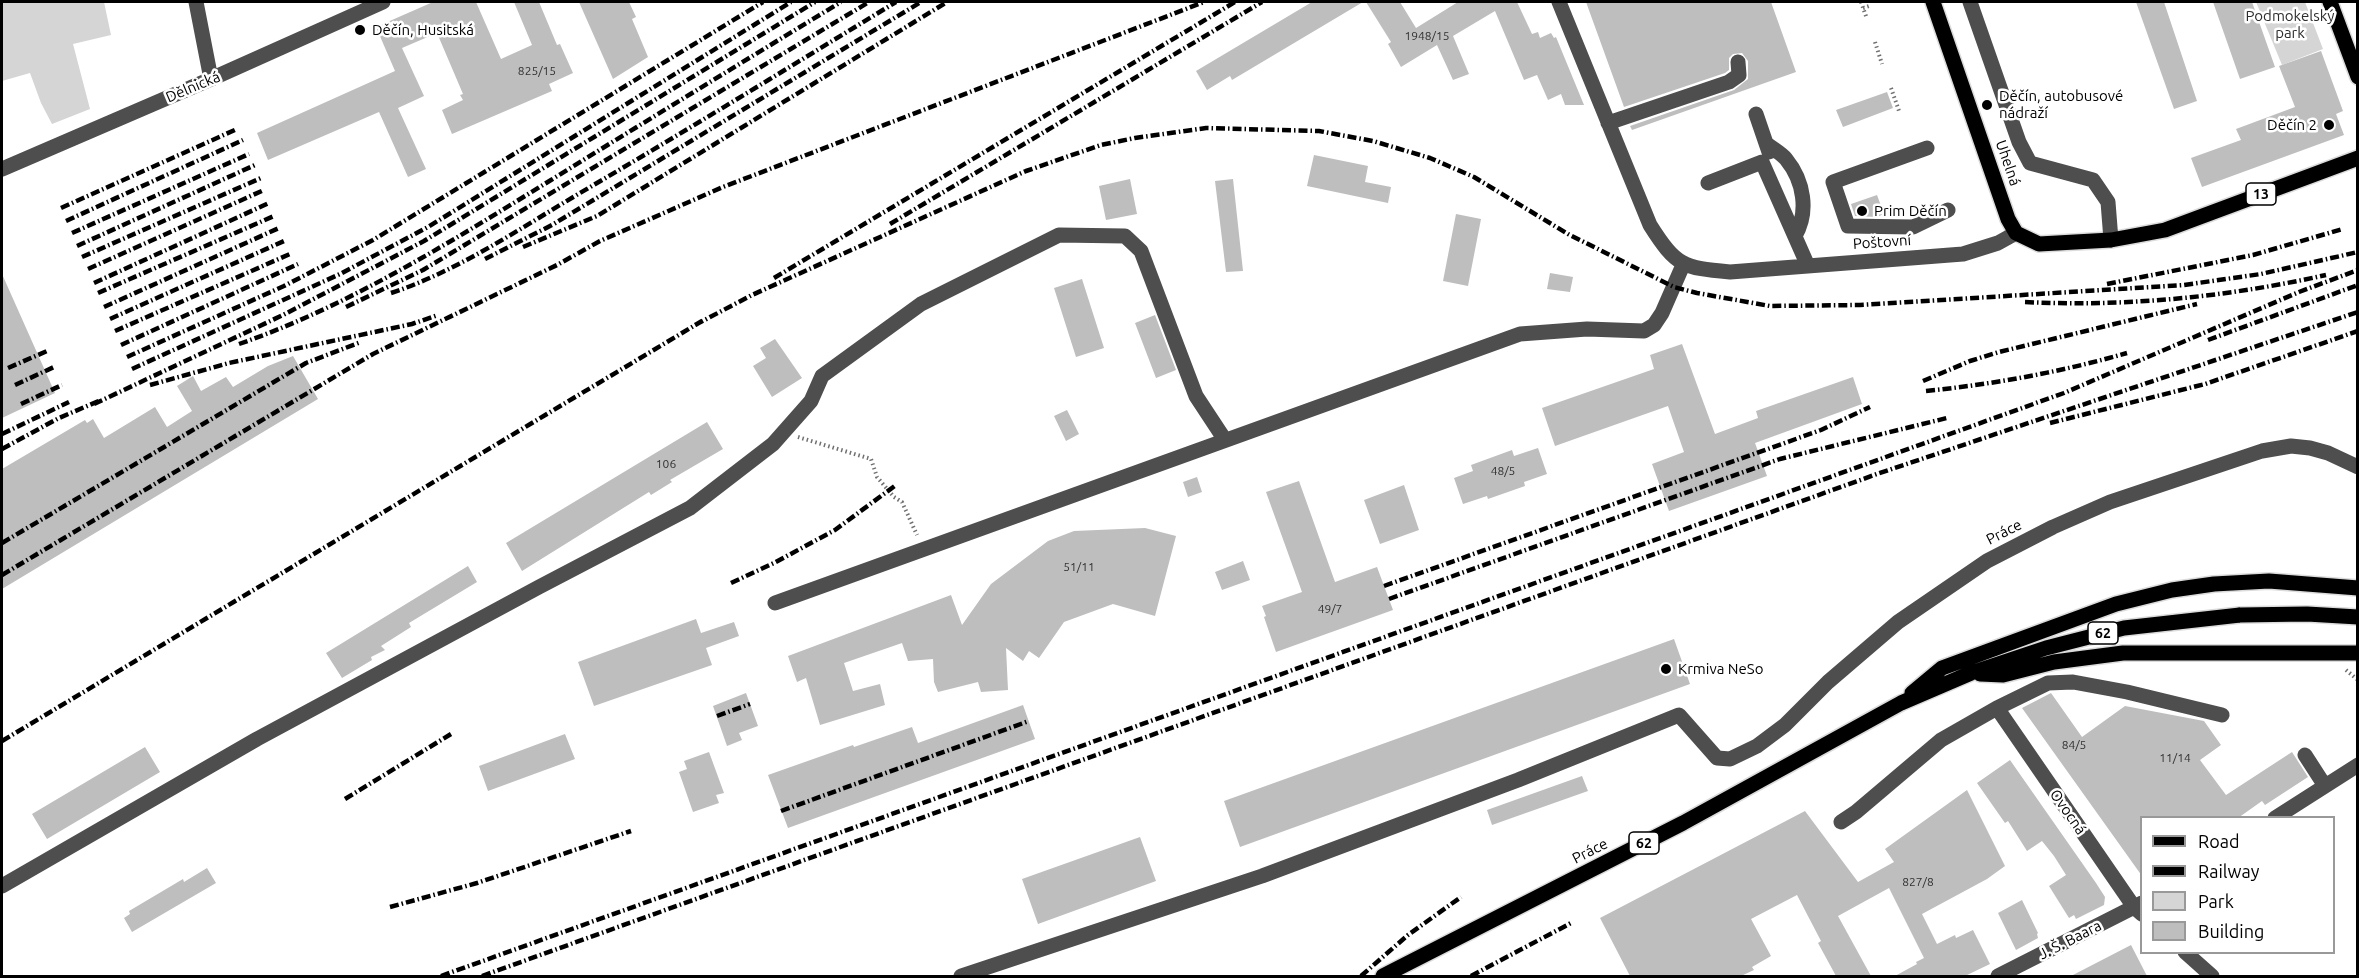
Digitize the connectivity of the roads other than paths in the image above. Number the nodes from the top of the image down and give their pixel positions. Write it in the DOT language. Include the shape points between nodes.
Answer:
graph roads {
  1 [pos="196,2"];
  2 [pos="383,2"];
  3 [pos="1559,2"];
  4 [pos="1933,2"];
  5 [pos="1970,2"];
  6 [pos="2330,2"];
  7 [pos="1738,62"];
  8 [pos="2358,77"];
  9 [pos="211,79"];
  10 [pos="1756,114"];
  11 [pos="1608,123"];
  12 [pos="1767,144"];
  13 [pos="1927,148"];
  14 [pos="2358,158"];
  15 [pos="1762,162"];
  16 [pos="2,169"];
  17 [pos="1707,183"];
  18 [pos="1948,210"];
  19 [pos="2016,233"];
  20 [pos="1795,236"];
  21 [pos="2111,240"];
  22 [pos="1683,265"];
  23 [pos="1809,266"];
  24 [pos="1225,440"];
  25 [pos="2358,467"];
  26 [pos="2358,588"];
  27 [pos="776,603"];
  28 [pos="2358,617"];
  29 [pos="2358,653"];
  30 [pos="1971,673"];
  31 [pos="1901,703"];
  32 [pos="1997,708"];
  33 [pos="2222,715"];
  34 [pos="2306,755"];
  35 [pos="2358,765"];
  36 [pos="2325,786"];
  37 [pos="2278,816"];
  38 [pos="1841,822"];
  39 [pos="2,886"];
  40 [pos="2139,908"];
  41 [pos="2187,954"];
  42 [pos="961,976"];
  43 [pos="1383,976"];
  44 [pos="1998,976"];
  45 [pos="2212,976"];
  1 -- 9 [label="street"];
  2 -- 9 [label="street, Dělnická"];
  3 -- 11 [label="street"];
  4 -- 19 [label="main road, Uhelná"];
  5 -- 21 [label="street" via="2030,163 2093,180 2108,202"];
  6 -- 8 [label="main road"];
  7 -- 11 [label="street" via="1739,75 1729,82"];
  9 -- 16 [label="street, Dělnická"];
  10 -- 12 [label="street"];
  11 -- 22 [label="street" via="1650,225 1668,252"];
  12 -- 15 [label="street" via="1769,151"];
  12 -- 20 [label="street" via="1785,158 1800,186 1804,205 1802,225"];
  13 -- 18 [label="street" via="1833,182 1848,226 1914,227"];
  14 -- 21 [label="main road, 13" via="2165,230"];
  15 -- 17 [label="street"];
  15 -- 20 [label="street"];
  19 -- 21 [label="main road, 13" via="2039,244"];
  19 -- 23 [label="street, Poštovní" via="1963,254"];
  20 -- 23 [label="street"];
  22 -- 23 [label="street, Poštovní" via="1730,272"];
  22 -- 24 [label="street" via="1662,313 1644,331 1587,329 1520,334"];
  24 -- 27 [label="street"];
  24 -- 39 [label="street" via="1196,396 1142,251 1125,236 1059,235 921,304 822,376 811,401 773,444 690,508 257,739"];
  25 -- 42 [label="street, Práce" via="2310,448 2291,446 2262,451 2110,502 2053,527 1988,561 1898,622 1785,725 1757,746 1730,759 1717,758 1679,715 1262,876"];
  26 -- 31 [label="main road" via="2270,581 2214,584 2116,604 1942,668"];
  28 -- 30 [label="main road, 62, bridge" via="2240,615 2124,628"];
  29 -- 30 [label="main road" via="2123,653 2054,662 2003,675"];
  30 -- 31 [label="main road, Práce / 62"];
  31 -- 43 [label="main road, Práce / 62" via="1683,823"];
  32 -- 33 [label="street" via="2048,683 2073,682"];
  32 -- 38 [label="street" via="1941,740"];
  32 -- 40 [label="street, Ovocná"];
  34 -- 36 [label="street"];
  35 -- 36 [label="street"];
  36 -- 37 [label="street"];
  40 -- 44 [label="street, J. Š. Baara"];
  41 -- 45 [label="street"];
}
